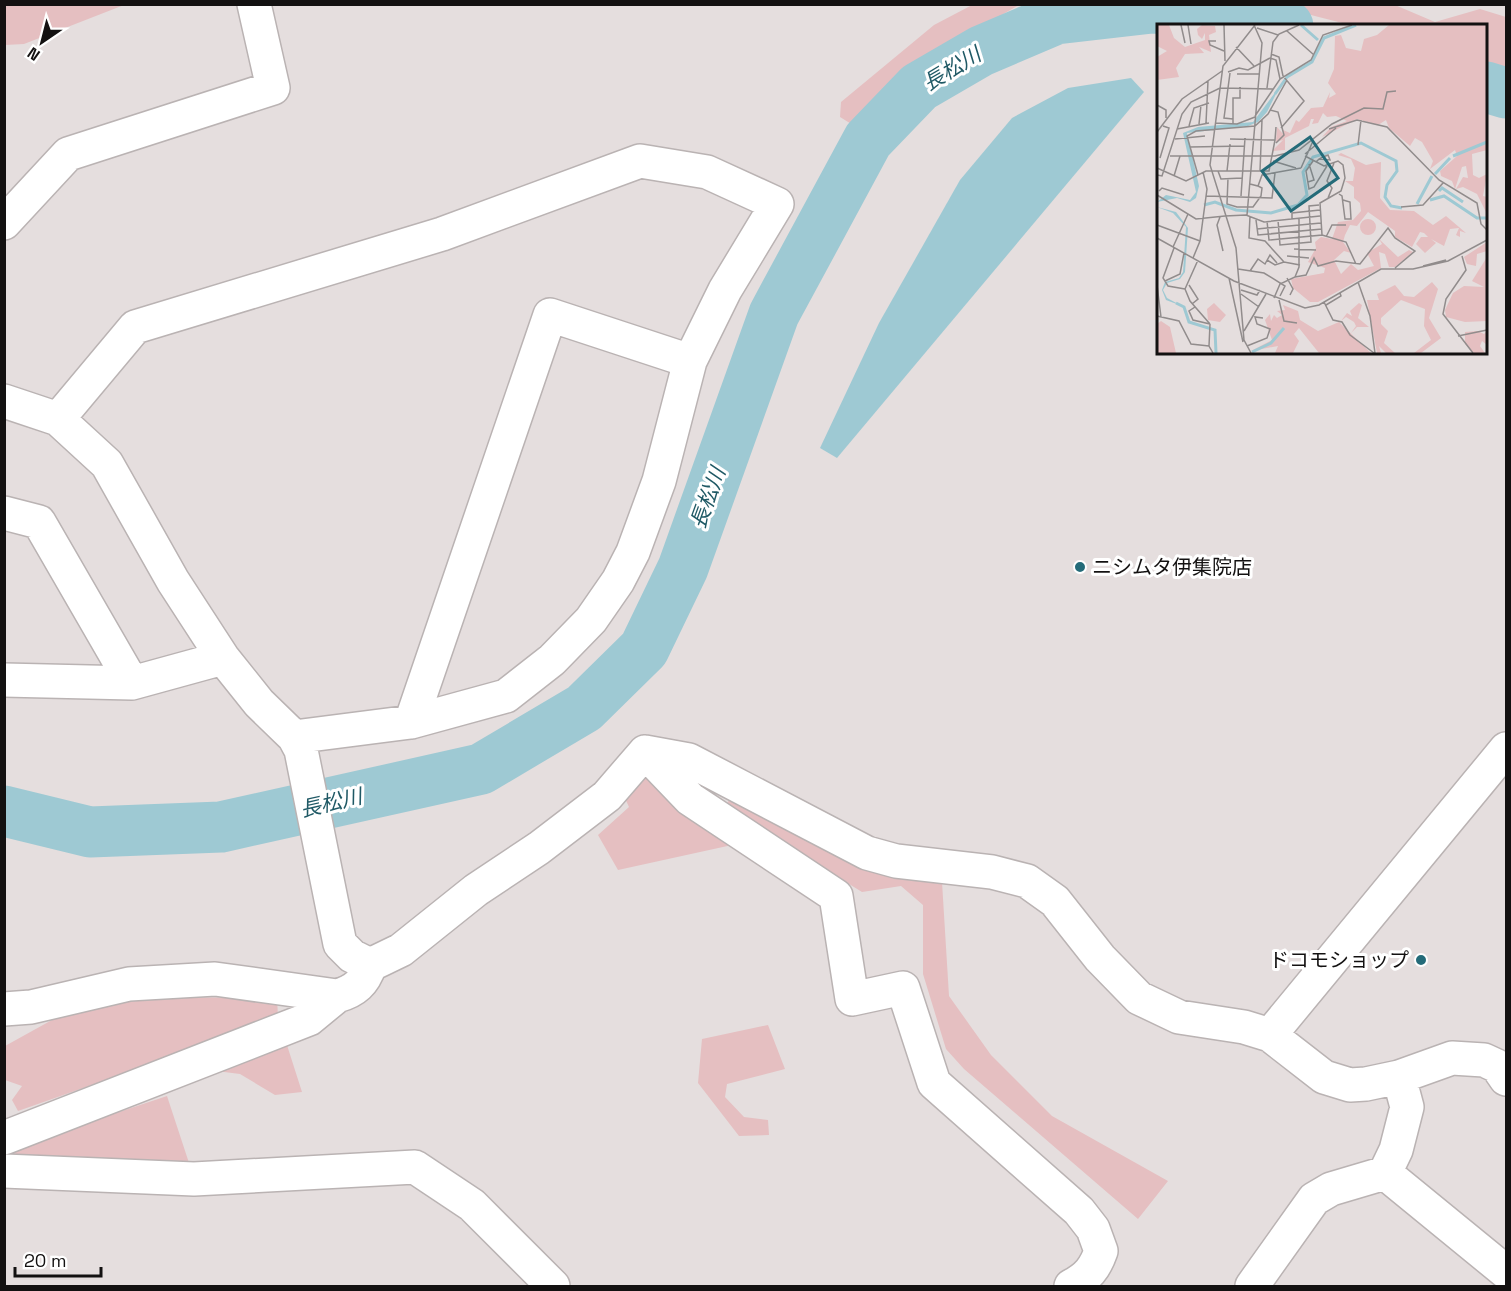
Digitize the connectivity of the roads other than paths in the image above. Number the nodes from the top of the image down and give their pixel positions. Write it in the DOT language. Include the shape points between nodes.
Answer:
graph roads {
  1 [pos="254,4"];
  2 [pos="4,223"];
  3 [pos="690,361"];
  4 [pos="4,401"];
  5 [pos="58,419"];
  6 [pos="4,513"];
  7 [pos="223,658"];
  8 [pos="4,680"];
  9 [pos="132,683"];
  10 [pos="411,722"];
  11 [pos="298,744"];
  12 [pos="1506,749"];
  13 [pos="645,752"];
  14 [pos="370,965"];
  15 [pos="337,996"];
  16 [pos="4,1009"];
  17 [pos="1270,1035"];
  18 [pos="1399,1077"];
  19 [pos="1506,1079"];
  20 [pos="4,1138"];
  21 [pos="4,1171"];
  22 [pos="1385,1173"];
  23 [pos="1506,1272"];
  24 [pos="553,1287"];
  25 [pos="1071,1287"];
  26 [pos="1252,1287"];
  1 -- 2 [label="street" via="273,88 68,154"];
  3 -- 5 [label="street" via="725,290 777,204 707,172 640,161 442,234 135,327"];
  3 -- 10 [label="street" via="659,481 633,552 591,620 552,660 506,696"];
  3 -- 10 [label="street" via="550,315"];
  4 -- 5 [label="street"];
  5 -- 7 [label="street" via="107,464 173,581"];
  6 -- 9 [label="street" via="39,522"];
  7 -- 9 [label="street"];
  7 -- 11 [label="street"];
  8 -- 9 [label="street"];
  10 -- 11 [label="street"];
  11 -- 14 [label="street" via="340,944"];
  12 -- 17 [label="street"];
  13 -- 14 [label="street" via="607,796 476,890 401,950"];
  13 -- 17 [label="street" via="690,760 867,853 1028,881 1055,901 1100,958 1139,998 1179,1017"];
  13 -- 25 [label="street" via="690,799 836,896 852,999 903,988 934,1083 1079,1211 1092,1229 1101,1251 1095,1267"];
  14 -- 15 [label="street" via="356,988"];
  15 -- 16 [label="street" via="215,979 129,984 31,1007"];
  15 -- 20 [label="street" via="309,1019"];
  17 -- 18 [label="street" via="1324,1077 1350,1085"];
  18 -- 19 [label="street" via="1452,1058 1484,1060 1497,1066"];
  18 -- 22 [label="street" via="1407,1107 1396,1150"];
  21 -- 24 [label="street" via="194,1179 415,1167 472,1205"];
  22 -- 23 [label="street"];
  22 -- 26 [label="street" via="1331,1189 1314,1199"];
}
